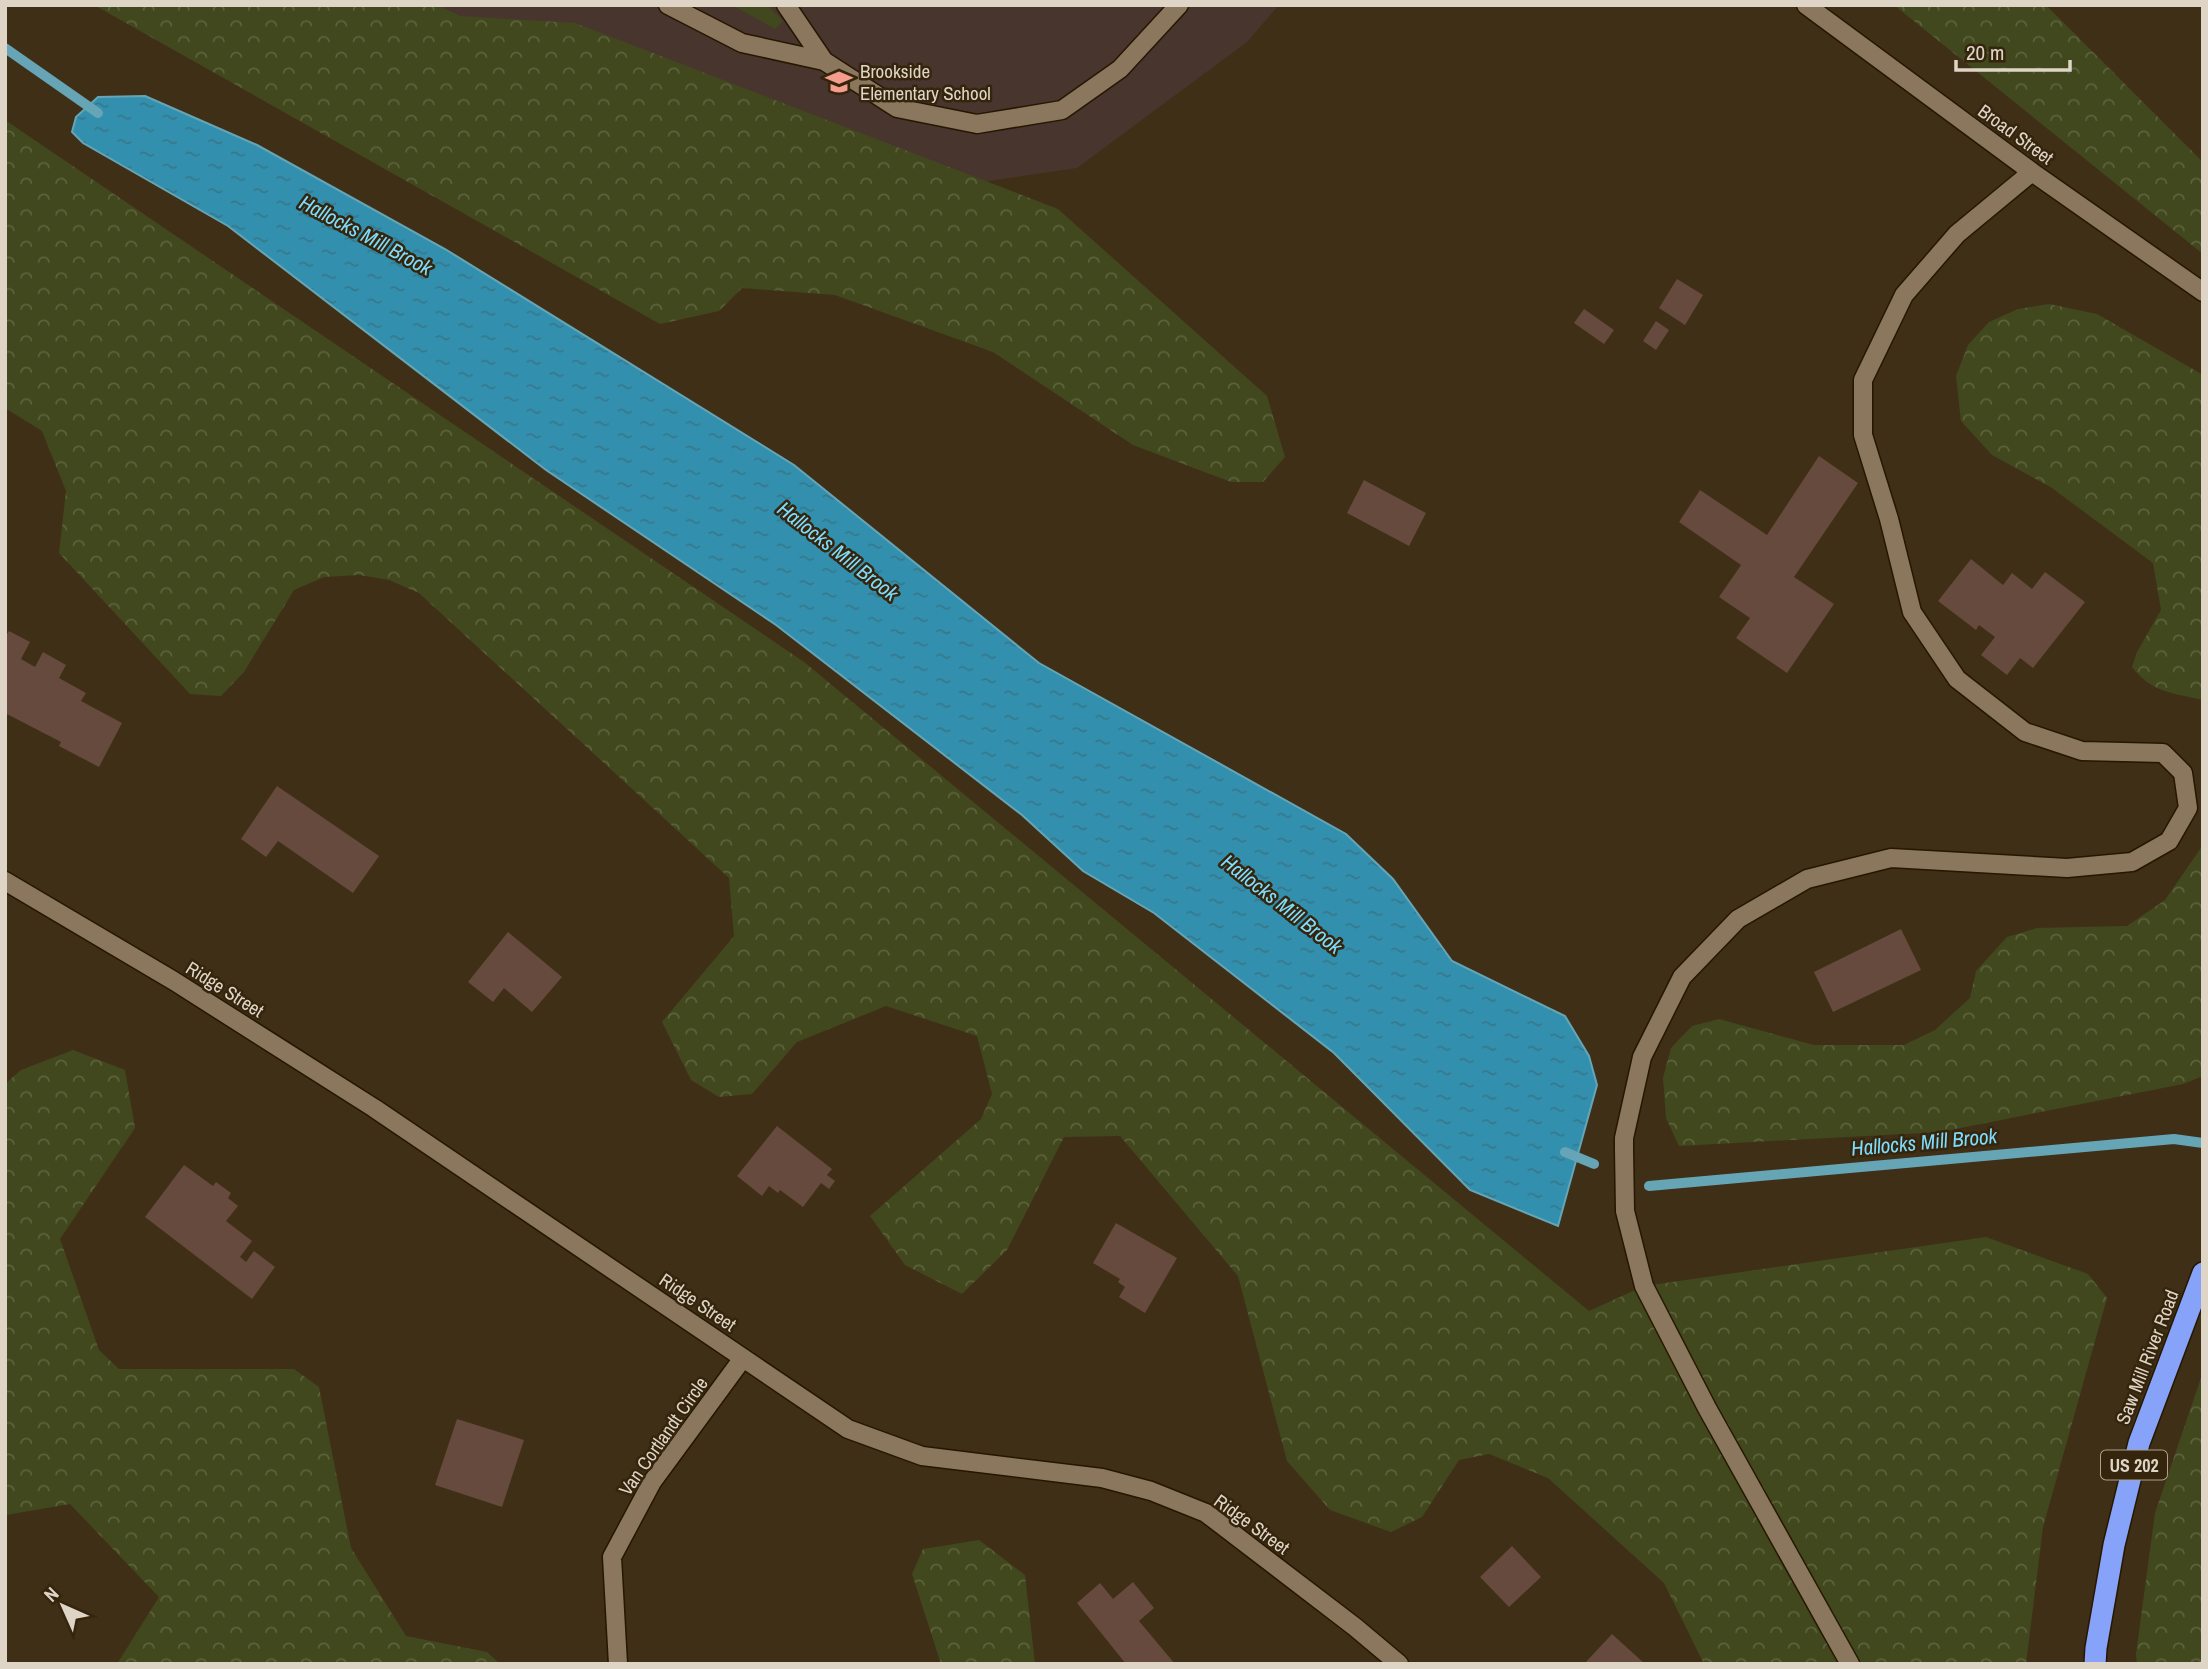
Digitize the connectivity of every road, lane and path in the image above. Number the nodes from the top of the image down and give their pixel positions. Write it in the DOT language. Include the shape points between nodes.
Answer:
graph roads {
  1 [pos="668,5"];
  2 [pos="786,5"];
  3 [pos="1179,5"];
  4 [pos="1806,5"];
  5 [pos="824,61"];
  6 [pos="2032,172"];
  7 [pos="2203,292"];
  8 [pos="5,881"];
  9 [pos="2203,1273"];
  10 [pos="743,1358"];
  11 [pos="618,1664"];
  12 [pos="1399,1664"];
  13 [pos="1850,1664"];
  14 [pos="2095,1664"];
  1 -- 5 [label="street" via="742,43"];
  2 -- 5 [label="street"];
  3 -- 5 [label="street" via="1120,69 1062,110 978,124 897,108"];
  4 -- 6 [label="street, Broad Street"];
  6 -- 7 [label="street, Broad Street"];
  6 -- 13 [label="street" via="1957,234 1903,295 1863,380 1863,435 1912,612 1957,679 2025,732 2082,751 2164,753 2183,773 2188,808 2169,841 2132,862 2067,868 1891,858 1807,879 1738,919 1682,978 1642,1056 1624,1138 1625,1211 1644,1286"];
  8 -- 10 [label="street, Ridge Street" via="374,1108"];
  9 -- 14 [label="highway, Saw Mill River Road / US 202" via="2140,1443 2114,1545"];
  10 -- 11 [label="street, Van Cortlandt Circle" via="652,1482 612,1557"];
  10 -- 12 [label="street, Ridge Street" via="848,1429 922,1456 1102,1478 1206,1513"];
}
